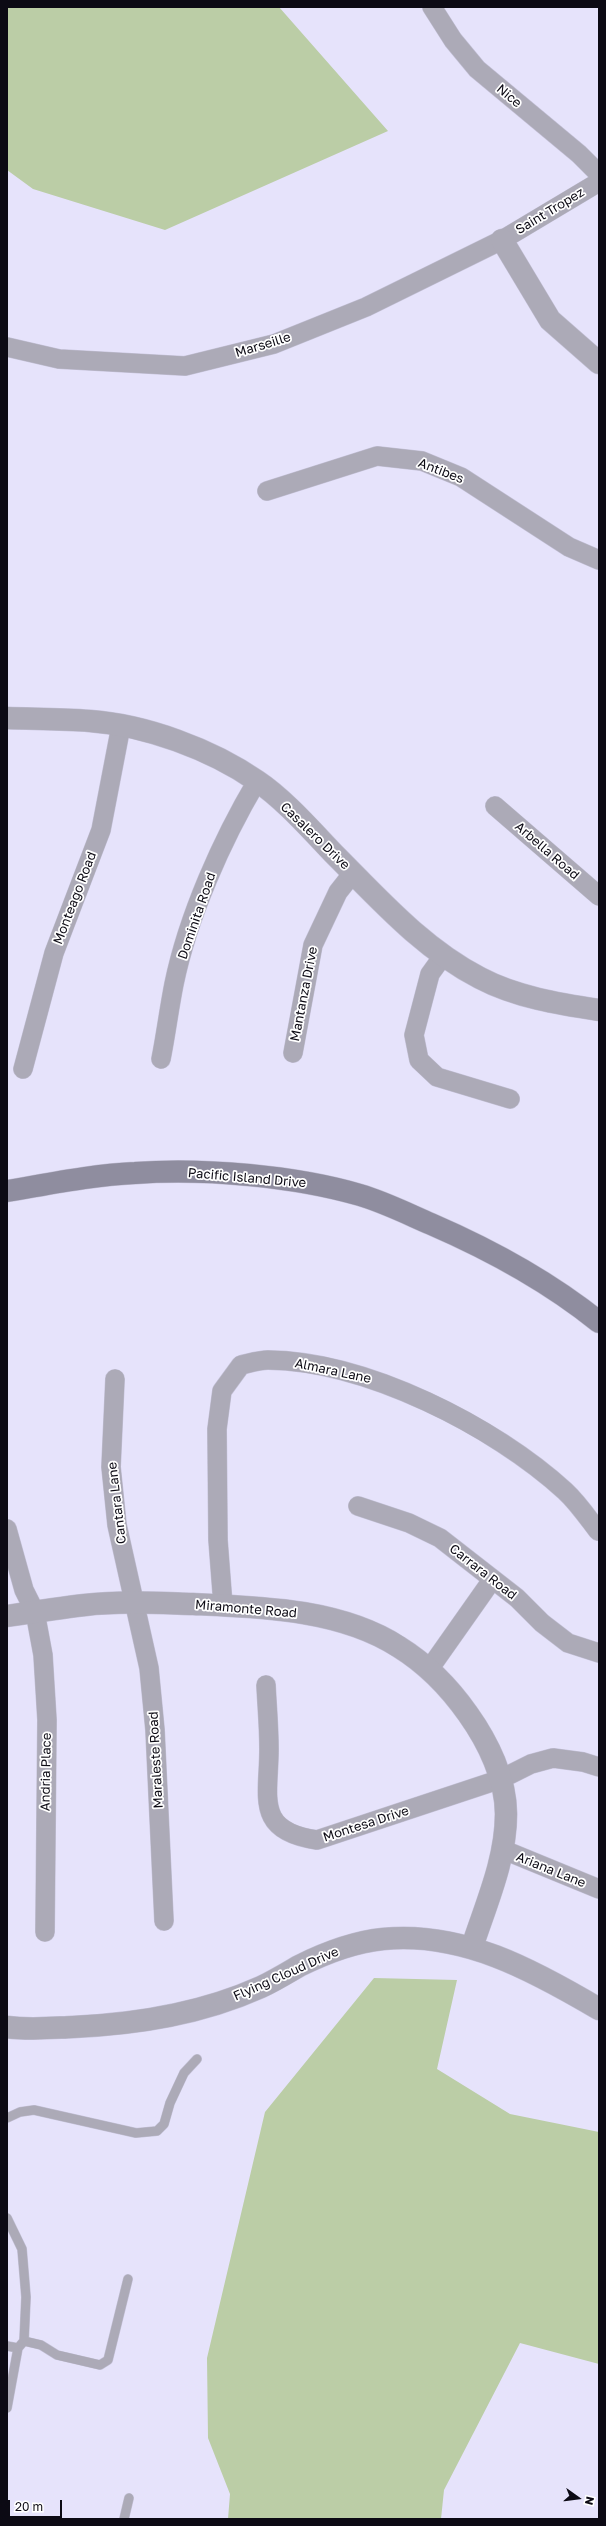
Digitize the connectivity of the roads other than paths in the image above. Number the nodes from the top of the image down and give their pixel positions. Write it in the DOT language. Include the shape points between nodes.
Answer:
graph roads {
  1 [pos="432,7"];
  2 [pos="599,174"];
  3 [pos="599,182"];
  4 [pos="502,240"];
  5 [pos="7,347"];
  6 [pos="599,363"];
  7 [pos="267,490"];
  8 [pos="599,560"];
  9 [pos="7,718"];
  10 [pos="122,726"];
  11 [pos="258,781"];
  12 [pos="495,806"];
  13 [pos="353,873"];
  14 [pos="599,896"];
  15 [pos="443,956"];
  16 [pos="599,1010"];
  17 [pos="293,1053"];
  18 [pos="161,1059"];
  19 [pos="23,1069"];
  20 [pos="510,1099"];
  21 [pos="7,1191"];
  22 [pos="599,1322"];
  23 [pos="115,1379"];
  24 [pos="358,1506"];
  25 [pos="7,1528"];
  26 [pos="598,1531"];
  27 [pos="492,1580"];
  28 [pos="134,1602"];
  29 [pos="223,1605"];
  30 [pos="35,1612"];
  31 [pos="7,1616"];
  32 [pos="599,1652"];
  33 [pos="430,1668"];
  34 [pos="266,1685"];
  35 [pos="599,1767"];
  36 [pos="501,1779"];
  37 [pos="504,1850"];
  38 [pos="599,1889"];
  39 [pos="164,1921"];
  40 [pos="45,1932"];
  41 [pos="472,1947"];
  42 [pos="599,2009"];
  43 [pos="7,2027"];
  44 [pos="197,2059"];
  45 [pos="7,2118"];
  46 [pos="7,2218"];
  47 [pos="128,2279"];
  48 [pos="21,2345"];
  49 [pos="7,2346"];
  50 [pos="7,2408"];
  51 [pos="129,2498"];
  52 [pos="124,2519"];
  1 -- 2 [label="street, Nice" via="453,40 477,70 579,154"];
  3 -- 4 [label="street, Saint Tropez"];
  4 -- 5 [label="street, Marseille" via="366,307 281,341 185,366 59,359"];
  4 -- 6 [label="street" via="550,320"];
  7 -- 8 [label="street, Antibes" via="377,456 422,461 461,477 569,547"];
  9 -- 10 [label="street, Casalero Drive" via="90,721"];
  10 -- 11 [label="street, Casalero Drive" via="189,746"];
  10 -- 19 [label="street, Monteago Road" via="101,830 54,952"];
  11 -- 13 [label="street, Casalero Drive"];
  11 -- 18 [label="street, Dominita Road" via="243,805 203,889 175,983"];
  12 -- 14 [label="street, Arbella Road"];
  13 -- 15 [label="street, Casalero Drive" via="403,923"];
  13 -- 17 [label="street, Mantanza Drive" via="338,892 313,944"];
  15 -- 16 [label="street, Casalero Drive" via="481,979 524,995"];
  15 -- 20 [label="street" via="430,974 414,1035 419,1060 437,1077"];
  21 -- 22 [label="main road, Pacific Island Drive" via="136,1172 294,1180 361,1195 476,1244 528,1272"];
  23 -- 28 [label="street, Cantara Lane" via="111,1467 117,1525"];
  24 -- 27 [label="street, Carrara Road" via="409,1523 440,1538"];
  25 -- 30 [label="street, Andria Place" via="24,1590"];
  26 -- 29 [label="street, Almara Lane" via="566,1492 539,1470 501,1443 426,1402 384,1383 306,1363 267,1360 241,1365 222,1391 217,1429 218,1540"];
  27 -- 32 [label="street, Carrara Road" via="568,1643"];
  27 -- 33 [label="street"];
  28 -- 29 [label="street, Miramonte Road"];
  28 -- 30 [label="street, Miramonte Road"];
  28 -- 39 [label="street, Maraleste Road" via="150,1668"];
  29 -- 33 [label="street, Miramonte Road" via="284,1610 367,1630 398,1646"];
  30 -- 31 [label="street, Miramonte Road"];
  30 -- 40 [label="street, Andria Place" via="43,1655 47,1720"];
  33 -- 36 [label="street, Miramonte Road" via="456,1697 479,1729"];
  34 -- 36 [label="street, Montesa Drive" via="269,1749 266,1793 269,1812 280,1827 297,1837 317,1840"];
  35 -- 36 [label="street, Montesa Drive" via="553,1758 531,1764"];
  36 -- 37 [label="street, Miramonte Road" via="506,1813"];
  37 -- 38 [label="street, Ariana Lane"];
  37 -- 41 [label="street, Miramonte Road"];
  41 -- 42 [label="street, Flying Cloud Drive" via="524,1967"];
  41 -- 43 [label="street, Flying Cloud Drive" via="422,1939 382,1939 336,1950 301,1965 262,1987 211,2007 171,2017 92,2026 25,2029"];
  44 -- 45 [label="lane" via="184,2073 170,2103 164,2124 157,2131 136,2133 34,2110 20,2112"];
  46 -- 48 [label="lane" via="22,2249 26,2297"];
  47 -- 48 [label="lane" via="108,2360 100,2365 57,2356 41,2345"];
  48 -- 49 [label="lane"];
  48 -- 50 [label="lane"];
  51 -- 52 [label="lane"];
}
